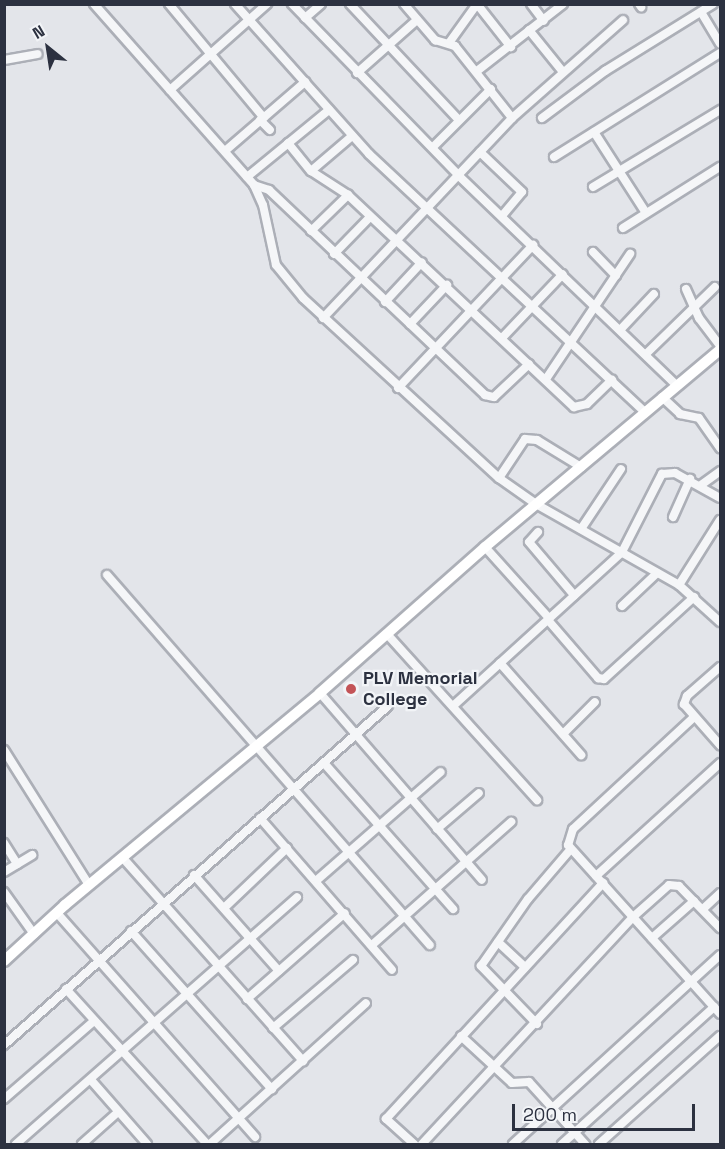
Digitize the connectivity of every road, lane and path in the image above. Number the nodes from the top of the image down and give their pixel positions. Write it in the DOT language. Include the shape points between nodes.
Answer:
graph roads {
  1 [pos="94,4"];
  2 [pos="169,4"];
  3 [pos="235,4"];
  4 [pos="267,4"];
  5 [pos="292,4"];
  6 [pos="321,4"];
  7 [pos="350,4"];
  8 [pos="404,4"];
  9 [pos="477,4"];
  10 [pos="531,4"];
  11 [pos="563,4"];
  12 [pos="714,4"];
  13 [pos="701,12"];
  14 [pos="305,18"];
  15 [pos="417,20"];
  16 [pos="623,20"];
  17 [pos="250,21"];
  18 [pos="544,21"];
  19 [pos="530,30"];
  20 [pos="449,43"];
  21 [pos="720,45"];
  22 [pos="387,46"];
  23 [pos="511,47"];
  24 [pos="210,53"];
  25 [pos="720,53"];
  26 [pos="37,54"];
  27 [pos="4,60"];
  28 [pos="477,71"];
  29 [pos="563,72"];
  30 [pos="357,73"];
  31 [pos="305,82"];
  32 [pos="491,89"];
  33 [pos="170,90"];
  34 [pos="329,110"];
  35 [pos="720,110"];
  36 [pos="512,118"];
  37 [pos="542,118"];
  38 [pos="262,119"];
  39 [pos="459,120"];
  40 [pos="270,130"];
  41 [pos="594,132"];
  42 [pos="352,136"];
  43 [pos="288,143"];
  44 [pos="433,147"];
  45 [pos="225,151"];
  46 [pos="480,152"];
  47 [pos="554,157"];
  48 [pos="720,166"];
  49 [pos="311,171"];
  50 [pos="620,171"];
  51 [pos="459,176"];
  52 [pos="247,177"];
  53 [pos="254,185"];
  54 [pos="593,187"];
  55 [pos="348,195"];
  56 [pos="428,209"];
  57 [pos="646,213"];
  58 [pos="502,216"];
  59 [pos="370,217"];
  60 [pos="623,228"];
  61 [pos="311,231"];
  62 [pos="397,242"];
  63 [pos="533,245"];
  64 [pos="593,252"];
  65 [pos="334,254"];
  66 [pos="630,254"];
  67 [pos="422,261"];
  68 [pos="563,274"];
  69 [pos="504,276"];
  70 [pos="616,276"];
  71 [pos="360,280"];
  72 [pos="447,285"];
  73 [pos="715,287"];
  74 [pos="686,289"];
  75 [pos="654,294"];
  76 [pos="385,302"];
  77 [pos="534,304"];
  78 [pos="596,306"];
  79 [pos="695,309"];
  80 [pos="472,310"];
  81 [pos="323,318"];
  82 [pos="410,324"];
  83 [pos="621,329"];
  84 [pos="502,338"];
  85 [pos="573,341"];
  86 [pos="435,349"];
  87 [pos="720,351"];
  88 [pos="646,354"];
  89 [pos="529,363"];
  90 [pos="546,379"];
  91 [pos="612,380"];
  92 [pos="676,385"];
  93 [pos="398,388"];
  94 [pos="662,397"];
  95 [pos="645,412"];
  96 [pos="720,448"];
  97 [pos="581,467"];
  98 [pos="621,469"];
  99 [pos="720,471"];
  100 [pos="499,478"];
  101 [pos="690,479"];
  102 [pos="701,485"];
  103 [pos="720,498"];
  104 [pos="536,504"];
  105 [pos="673,518"];
  106 [pos="720,520"];
  107 [pos="581,529"];
  108 [pos="538,532"];
  109 [pos="485,547"];
  110 [pos="622,552"];
  111 [pos="657,573"];
  112 [pos="107,575"];
  113 [pos="679,585"];
  114 [pos="574,595"];
  115 [pos="694,597"];
  116 [pos="622,606"];
  117 [pos="549,619"];
  118 [pos="720,622"];
  119 [pos="387,634"];
  120 [pos="500,663"];
  121 [pos="720,667"];
  122 [pos="320,693"];
  123 [pos="595,702"];
  124 [pos="388,706"];
  125 [pos="453,706"];
  126 [pos="693,718"];
  127 [pos="563,734"];
  128 [pos="355,736"];
  129 [pos="720,745"];
  130 [pos="254,748"];
  131 [pos="4,750"];
  132 [pos="581,755"];
  133 [pos="324,763"];
  134 [pos="720,763"];
  135 [pos="441,772"];
  136 [pos="292,790"];
  137 [pos="479,793"];
  138 [pos="411,799"];
  139 [pos="537,800"];
  140 [pos="260,818"];
  141 [pos="511,822"];
  142 [pos="380,826"];
  143 [pos="437,829"];
  144 [pos="4,843"];
  145 [pos="287,848"];
  146 [pos="570,850"];
  147 [pos="347,853"];
  148 [pos="32,855"];
  149 [pos="122,857"];
  150 [pos="466,862"];
  151 [pos="17,864"];
  152 [pos="4,872"];
  153 [pos="194,875"];
  154 [pos="599,879"];
  155 [pos="317,880"];
  156 [pos="482,880"];
  157 [pos="89,885"];
  158 [pos="434,888"];
  159 [pos="4,892"];
  160 [pos="720,893"];
  161 [pos="297,897"];
  162 [pos="694,901"];
  163 [pos="162,903"];
  164 [pos="224,908"];
  165 [pos="453,909"];
  166 [pos="702,909"];
  167 [pos="57,913"];
  168 [pos="345,914"];
  169 [pos="402,917"];
  170 [pos="633,917"];
  171 [pos="720,928"];
  172 [pos="131,931"];
  173 [pos="33,934"];
  174 [pos="652,938"];
  175 [pos="251,939"];
  176 [pos="498,942"];
  177 [pos="372,945"];
  178 [pos="430,945"];
  179 [pos="720,955"];
  180 [pos="99,960"];
  181 [pos="352,960"];
  182 [pos="4,961"];
  183 [pos="219,967"];
  184 [pos="525,967"];
  185 [pos="392,970"];
  186 [pos="279,971"];
  187 [pos="691,981"];
  188 [pos="66,989"];
  189 [pos="503,991"];
  190 [pos="188,995"];
  191 [pos="247,999"];
  192 [pos="366,1004"];
  193 [pos="717,1010"];
  194 [pos="94,1021"];
  195 [pos="155,1024"];
  196 [pos="537,1024"];
  197 [pos="273,1028"];
  198 [pos="462,1036"];
  199 [pos="720,1036"];
  200 [pos="4,1045"];
  201 [pos="123,1052"];
  202 [pos="303,1061"];
  203 [pos="495,1069"];
  204 [pos="91,1080"];
  205 [pos="272,1089"];
  206 [pos="4,1099"];
  207 [pos="553,1108"];
  208 [pos="118,1112"];
  209 [pos="239,1118"];
  210 [pos="575,1133"];
  211 [pos="255,1137"];
  212 [pos="16,1144"];
  213 [pos="82,1144"];
  214 [pos="144,1144"];
  215 [pos="208,1144"];
  216 [pos="414,1144"];
  217 [pos="422,1144"];
  218 [pos="513,1144"];
  219 [pos="562,1144"];
  220 [pos="585,1144"];
  221 [pos="599,1144"];
  1 -- 33 [label="street"];
  2 -- 24 [label="street"];
  3 -- 17 [label="street"];
  4 -- 17 [label="street"];
  5 -- 14 [label="street"];
  6 -- 14 [label="street"];
  7 -- 22 [label="street"];
  8 -- 15 [label="street"];
  9 -- 20 [label="street"];
  9 -- 23 [label="street"];
  10 -- 18 [label="street"];
  11 -- 18 [label="street"];
  12 -- 13 [label="street"];
  13 -- 21 [label="street"];
  13 -- 37 [label="street" via="605,71"];
  14 -- 30 [label="street"];
  15 -- 20 [label="street" via="435,40"];
  15 -- 22 [label="street"];
  16 -- 29 [label="street"];
  17 -- 24 [label="street"];
  17 -- 31 [label="street"];
  18 -- 19 [label="street"];
  19 -- 23 [label="street"];
  19 -- 29 [label="street"];
  20 -- 28 [label="street"];
  22 -- 30 [label="street"];
  22 -- 39 [label="street"];
  23 -- 28 [label="street"];
  24 -- 33 [label="street"];
  24 -- 38 [label="street"];
  25 -- 41 [label="street"];
  26 -- 27 [label="street"];
  28 -- 32 [label="street"];
  29 -- 36 [label="street"];
  30 -- 44 [label="street"];
  31 -- 34 [label="street"];
  31 -- 38 [label="street"];
  32 -- 36 [label="street"];
  32 -- 39 [label="street"];
  33 -- 45 [label="street"];
  34 -- 42 [label="street"];
  34 -- 43 [label="street"];
  35 -- 50 [label="street"];
  36 -- 46 [label="street"];
  38 -- 40 [label="street"];
  38 -- 45 [label="street"];
  39 -- 44 [label="street"];
  41 -- 47 [label="street"];
  41 -- 50 [label="street"];
  42 -- 49 [label="street"];
  42 -- 56 [label="street"];
  43 -- 49 [label="street"];
  43 -- 52 [label="street"];
  44 -- 51 [label="street"];
  45 -- 52 [label="street"];
  46 -- 51 [label="street"];
  46 -- 58 [label="street" via="522,192"];
  48 -- 57 [label="street"];
  49 -- 55 [label="street"];
  50 -- 54 [label="street"];
  50 -- 57 [label="street"];
  51 -- 56 [label="street"];
  51 -- 58 [label="street"];
  52 -- 53 [label="street"];
  53 -- 61 [label="street" via="269,190"];
  53 -- 81 [label="street" via="263,205 276,265"];
  55 -- 59 [label="street"];
  55 -- 61 [label="street"];
  56 -- 62 [label="street"];
  56 -- 69 [label="street"];
  57 -- 60 [label="street"];
  58 -- 63 [label="street"];
  59 -- 62 [label="street"];
  59 -- 65 [label="street"];
  61 -- 65 [label="street"];
  62 -- 67 [label="street"];
  62 -- 71 [label="street"];
  63 -- 68 [label="street"];
  63 -- 69 [label="street"];
  64 -- 70 [label="street"];
  65 -- 71 [label="street"];
  66 -- 70 [label="street"];
  67 -- 72 [label="street"];
  67 -- 76 [label="street"];
  68 -- 77 [label="street"];
  68 -- 78 [label="street"];
  69 -- 77 [label="street"];
  69 -- 80 [label="street"];
  70 -- 78 [label="street"];
  71 -- 76 [label="street"];
  71 -- 81 [label="street"];
  72 -- 80 [label="street"];
  72 -- 82 [label="street"];
  73 -- 79 [label="street"];
  74 -- 79 [label="street"];
  75 -- 83 [label="street"];
  76 -- 82 [label="street"];
  77 -- 84 [label="street"];
  77 -- 85 [label="street"];
  78 -- 83 [label="street"];
  78 -- 85 [label="street"];
  79 -- 87 [label="street"];
  79 -- 88 [label="street"];
  80 -- 84 [label="street"];
  80 -- 86 [label="street"];
  81 -- 93 [label="street"];
  82 -- 86 [label="street"];
  83 -- 88 [label="street"];
  84 -- 89 [label="street"];
  85 -- 90 [label="street"];
  85 -- 91 [label="street"];
  86 -- 89 [label="street" via="489,398"];
  86 -- 93 [label="street"];
  87 -- 92 [label="main road"];
  88 -- 92 [label="street"];
  89 -- 90 [label="street"];
  90 -- 91 [label="street" via="578,408"];
  91 -- 95 [label="street"];
  92 -- 94 [label="main road"];
  93 -- 100 [label="street"];
  94 -- 95 [label="main road"];
  94 -- 96 [label="street" via="680,414 699,418"];
  95 -- 97 [label="main road"];
  97 -- 100 [label="street" via="537,440 525,439"];
  97 -- 104 [label="main road"];
  98 -- 107 [label="street"];
  99 -- 102 [label="street"];
  100 -- 104 [label="street"];
  101 -- 102 [label="street"];
  101 -- 105 [label="street"];
  101 -- 110 [label="street" via="672,472 662,474"];
  102 -- 103 [label="street"];
  104 -- 107 [label="street"];
  104 -- 109 [label="main road"];
  106 -- 113 [label="street"];
  107 -- 110 [label="street"];
  108 -- 114 [label="street" via="530,544"];
  109 -- 117 [label="street"];
  109 -- 119 [label="main road"];
  110 -- 111 [label="street"];
  110 -- 114 [label="street"];
  111 -- 113 [label="street"];
  111 -- 116 [label="street"];
  112 -- 130 [label="street"];
  113 -- 115 [label="street"];
  114 -- 117 [label="street"];
  115 -- 117 [label="street" via="604,679 598,678"];
  115 -- 118 [label="street"];
  117 -- 120 [label="street"];
  119 -- 122 [label="main road"];
  119 -- 125 [label="street"];
  120 -- 125 [label="street"];
  120 -- 127 [label="street"];
  121 -- 126 [label="street" via="684,701"];
  122 -- 128 [label="street"];
  122 -- 130 [label="main road"];
  123 -- 127 [label="street"];
  124 -- 128 [label="street"];
  125 -- 139 [label="street"];
  126 -- 129 [label="street"];
  126 -- 146 [label="street" via="573,829 568,839"];
  127 -- 132 [label="street"];
  128 -- 133 [label="street"];
  128 -- 138 [label="street"];
  130 -- 136 [label="street"];
  130 -- 149 [label="main road"];
  131 -- 157 [label="street"];
  133 -- 136 [label="street"];
  133 -- 142 [label="street"];
  134 -- 154 [label="street"];
  135 -- 138 [label="street"];
  136 -- 140 [label="street"];
  136 -- 147 [label="street"];
  137 -- 143 [label="street"];
  138 -- 142 [label="street"];
  138 -- 143 [label="street"];
  140 -- 145 [label="street"];
  140 -- 153 [label="street"];
  141 -- 150 [label="street"];
  142 -- 147 [label="street"];
  142 -- 158 [label="street"];
  143 -- 150 [label="street"];
  144 -- 151 [label="street"];
  145 -- 155 [label="street"];
  145 -- 164 [label="street"];
  146 -- 154 [label="street"];
  146 -- 176 [label="street"];
  147 -- 155 [label="street"];
  147 -- 169 [label="street"];
  148 -- 151 [label="street"];
  149 -- 157 [label="main road"];
  149 -- 163 [label="street"];
  150 -- 156 [label="street"];
  150 -- 158 [label="street"];
  151 -- 152 [label="street"];
  153 -- 163 [label="street"];
  153 -- 164 [label="street"];
  154 -- 170 [label="street"];
  154 -- 184 [label="street"];
  155 -- 168 [label="street"];
  157 -- 167 [label="main road"];
  158 -- 165 [label="street"];
  158 -- 169 [label="street"];
  159 -- 173 [label="street"];
  160 -- 166 [label="street"];
  161 -- 175 [label="street"];
  162 -- 166 [label="street"];
  162 -- 170 [label="street" via="672,884"];
  162 -- 174 [label="street"];
  163 -- 172 [label="street"];
  163 -- 183 [label="street"];
  164 -- 175 [label="street"];
  166 -- 171 [label="street"];
  167 -- 173 [label="main road"];
  167 -- 180 [label="street"];
  168 -- 177 [label="street"];
  168 -- 186 [label="street"];
  169 -- 177 [label="street"];
  169 -- 178 [label="street"];
  170 -- 174 [label="street"];
  170 -- 196 [label="street"];
  172 -- 180 [label="street"];
  172 -- 190 [label="street"];
  173 -- 182 [label="main road"];
  174 -- 187 [label="street"];
  175 -- 183 [label="street"];
  175 -- 186 [label="street"];
  176 -- 184 [label="street"];
  176 -- 189 [label="street" via="481,966"];
  177 -- 185 [label="street"];
  179 -- 187 [label="street"];
  180 -- 188 [label="street"];
  180 -- 195 [label="street"];
  181 -- 197 [label="street"];
  183 -- 190 [label="street"];
  183 -- 191 [label="street"];
  184 -- 189 [label="street"];
  186 -- 191 [label="street"];
  187 -- 193 [label="street"];
  187 -- 207 [label="street"];
  188 -- 194 [label="street"];
  188 -- 200 [label="street"];
  189 -- 196 [label="street"];
  189 -- 198 [label="street"];
  190 -- 195 [label="street"];
  190 -- 205 [label="street"];
  191 -- 197 [label="street"];
  192 -- 202 [label="street"];
  193 -- 210 [label="street"];
  194 -- 201 [label="street"];
  194 -- 206 [label="street"];
  195 -- 201 [label="street"];
  195 -- 209 [label="street"];
  196 -- 203 [label="street"];
  197 -- 202 [label="street"];
  198 -- 203 [label="street"];
  198 -- 216 [label="street" via="386,1119"];
  199 -- 221 [label="street"];
  201 -- 204 [label="street"];
  201 -- 215 [label="street"];
  202 -- 205 [label="street"];
  203 -- 207 [label="street" via="512,1083 529,1082"];
  203 -- 217 [label="street"];
  204 -- 208 [label="street"];
  204 -- 212 [label="street"];
  205 -- 209 [label="street"];
  207 -- 210 [label="street"];
  207 -- 218 [label="street"];
  208 -- 213 [label="street"];
  208 -- 214 [label="street"];
  209 -- 211 [label="street"];
  209 -- 215 [label="street"];
  210 -- 219 [label="street"];
  210 -- 220 [label="street"];
}
